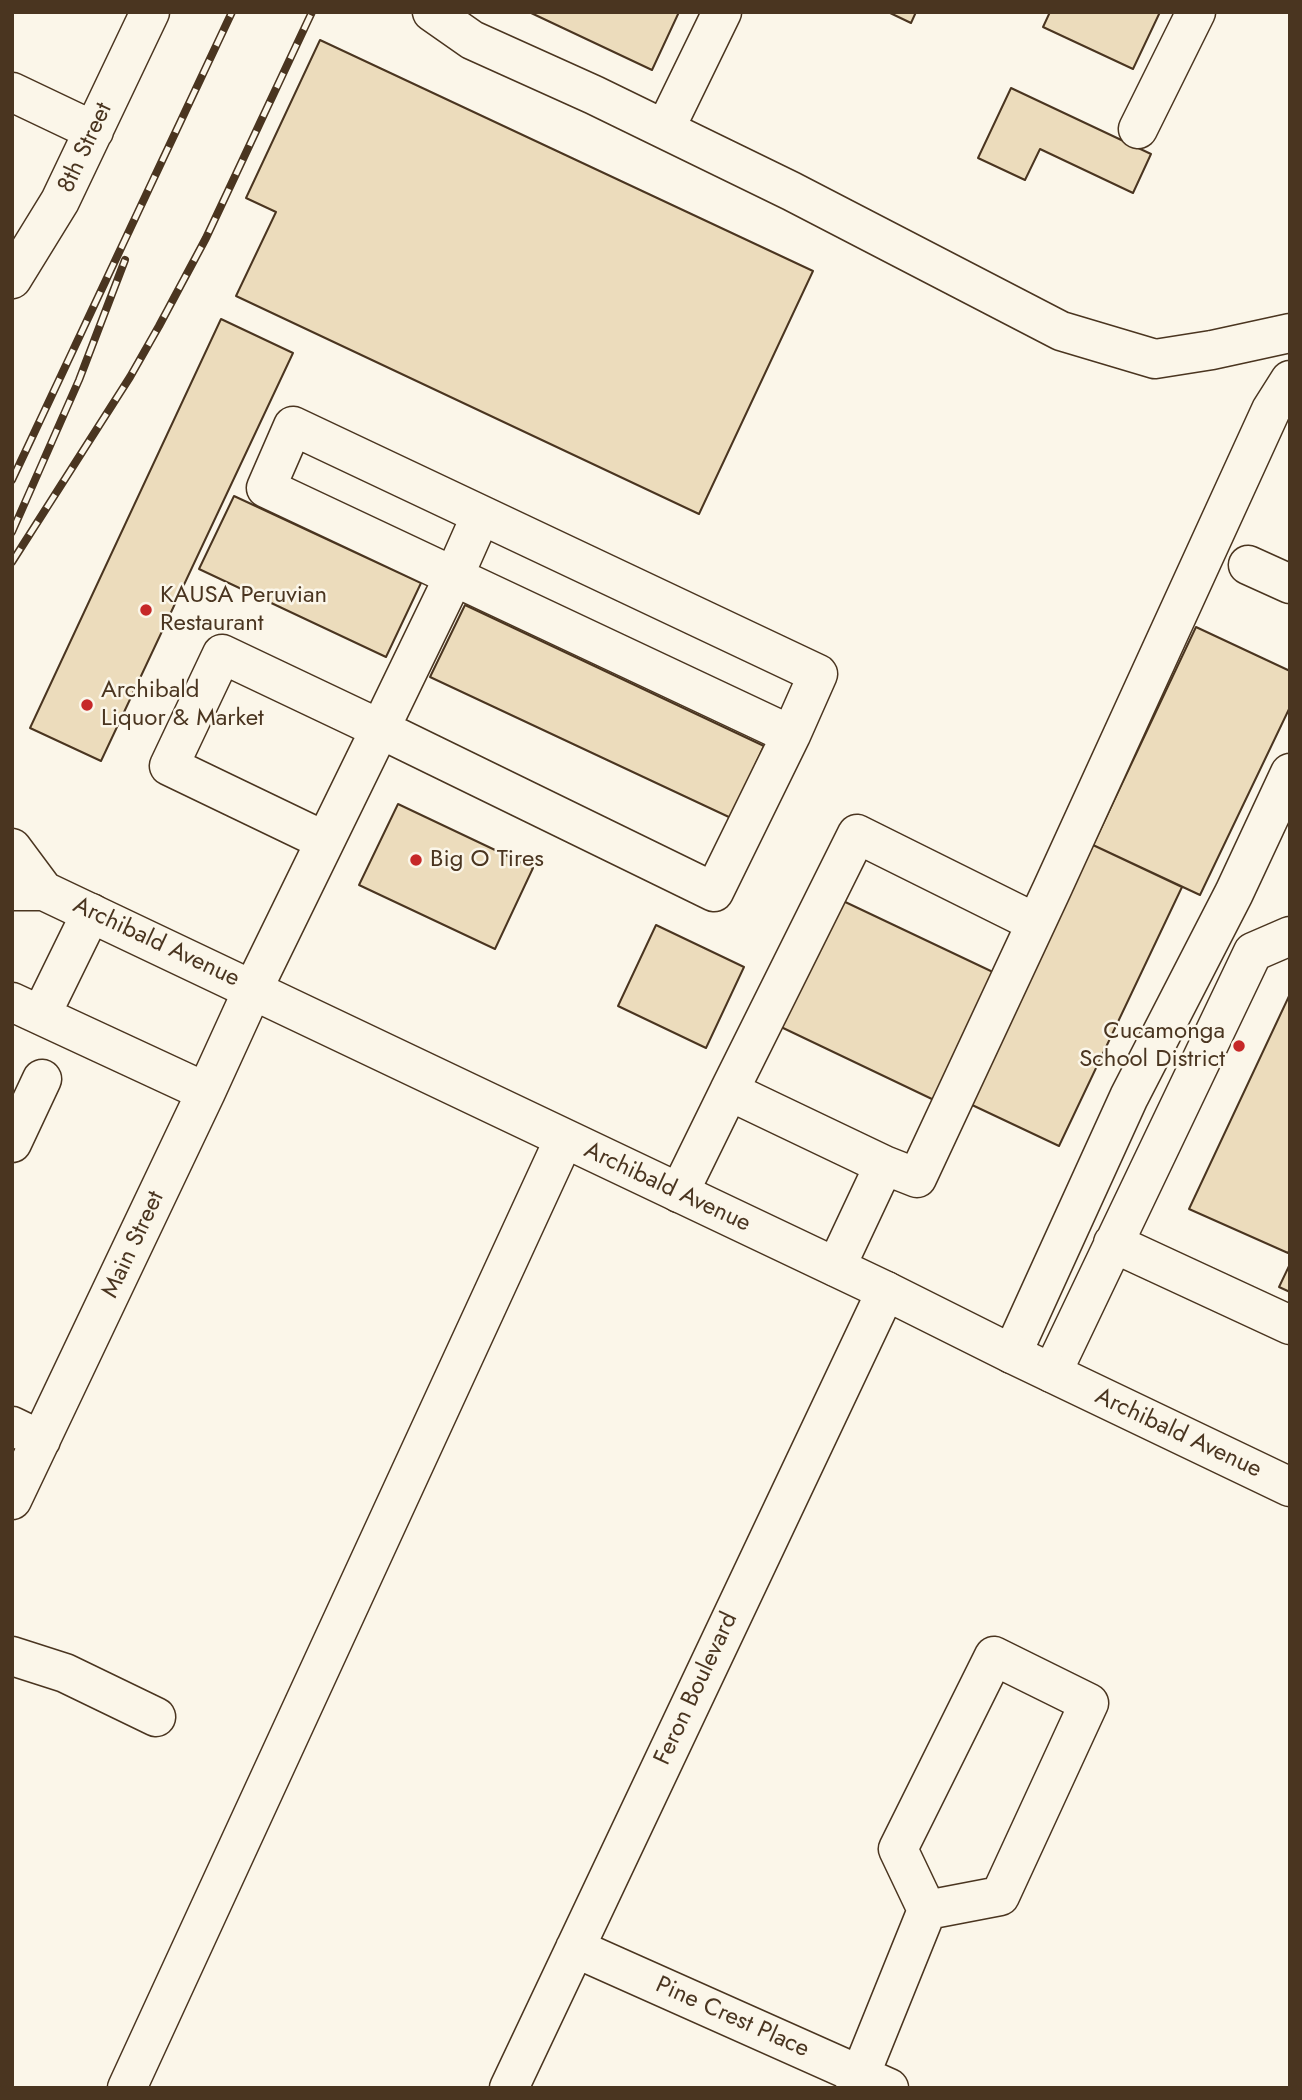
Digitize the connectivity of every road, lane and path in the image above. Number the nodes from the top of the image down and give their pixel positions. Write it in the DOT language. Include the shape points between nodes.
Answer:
graph roads {
  1 [pos="150,12"];
  2 [pos="432,12"];
  3 [pos="722,12"];
  4 [pos="1196,12"];
  5 [pos="12,92"];
  6 [pos="665,129"];
  7 [pos="1138,129"];
  8 [pos="94,131"];
  9 [pos="12,279"];
  10 [pos="1290,333"];
  11 [pos="1290,380"];
  12 [pos="481,515"];
  13 [pos="1248,565"];
  14 [pos="454,576"];
  15 [pos="1290,584"];
  16 [pos="380,729"];
  17 [pos="791,735"];
  18 [pos="1290,773"];
  19 [pos="325,841"];
  20 [pos="12,848"];
  21 [pos="28,891"];
  22 [pos="91,913"];
  23 [pos="1037,923"];
  24 [pos="1290,936"];
  25 [pos="253,989"];
  26 [pos="27,1008"];
  27 [pos="42,1079"];
  28 [pos="729,1091"];
  29 [pos="206,1092"];
  30 [pos="564,1139"];
  31 [pos="12,1143"];
  32 [pos="884,1165"];
  33 [pos="679,1194"];
  34 [pos="1114,1243"];
  35 [pos="836,1268"];
  36 [pos="886,1291"];
  37 [pos="1290,1325"];
  38 [pos="1012,1354"];
  39 [pos="1052,1373"];
  40 [pos="27,1433"];
  41 [pos="1290,1487"];
  42 [pos="12,1500"];
  43 [pos="12,1656"];
  44 [pos="156,1717"];
  45 [pos="927,1910"];
  46 [pos="575,1948"];
  47 [pos="868,2083"];
  48 [pos="127,2088"];
  49 [pos="509,2088"];
  1 -- 8 [label="street, 8th Street"];
  2 -- 6 [label="street" via="472,40"];
  3 -- 6 [label="street"];
  4 -- 7 [label="street"];
  5 -- 8 [label="street"];
  6 -- 10 [label="street" via="1061,331 1155,359"];
  8 -- 9 [label="street, 8th Street" via="61,201"];
  11 -- 23 [label="street" via="1271,410"];
  12 -- 14 [label="street, Main Street"];
  12 -- 14 [label="street" via="293,426 266,488"];
  12 -- 17 [label="street" via="818,674"];
  13 -- 15 [label="street"];
  14 -- 16 [label="street, Main Street"];
  14 -- 17 [label="street"];
  16 -- 17 [label="street" via="714,892"];
  16 -- 19 [label="street, Main Street"];
  16 -- 19 [label="street" via="222,654 169,766"];
  18 -- 38 [label="street" via="1129,1097"];
  19 -- 25 [label="street, Main Street"];
  20 -- 21 [label="street, Archibald Avenue"];
  21 -- 22 [label="street, Archibald Avenue"];
  22 -- 25 [label="street, Archibald Avenue"];
  22 -- 26 [label="street"];
  23 -- 28 [label="street" via="857,834"];
  23 -- 32 [label="street" via="916,1178"];
  24 -- 34 [label="street" via="1253,952"];
  25 -- 29 [label="street, Main Street"];
  25 -- 30 [label="street, Archibald Avenue"];
  26 -- 29 [label="street"];
  27 -- 31 [label="street"];
  28 -- 32 [label="street"];
  28 -- 33 [label="street"];
  29 -- 40 [label="street, Main Street"];
  30 -- 33 [label="street, Archibald Avenue"];
  30 -- 48 [label="street"];
  32 -- 35 [label="street"];
  33 -- 35 [label="street, Archibald Avenue"];
  34 -- 37 [label="street"];
  34 -- 39 [label="street"];
  35 -- 36 [label="street, Archibald Avenue"];
  36 -- 38 [label="street, Archibald Avenue"];
  36 -- 46 [label="street, Feron Boulevard"];
  38 -- 39 [label="street, Archibald Avenue"];
  39 -- 41 [label="street, Archibald Avenue"];
  40 -- 42 [label="street, Main Street"];
  43 -- 44 [label="street" via="65,1673"];
  45 -- 45 [label="street" via="1000,1896 1089,1703 994,1656 898,1849"];
  45 -- 47 [label="street"];
  46 -- 47 [label="street, Pine Crest Place"];
  46 -- 49 [label="street, Feron Boulevard"];
}
